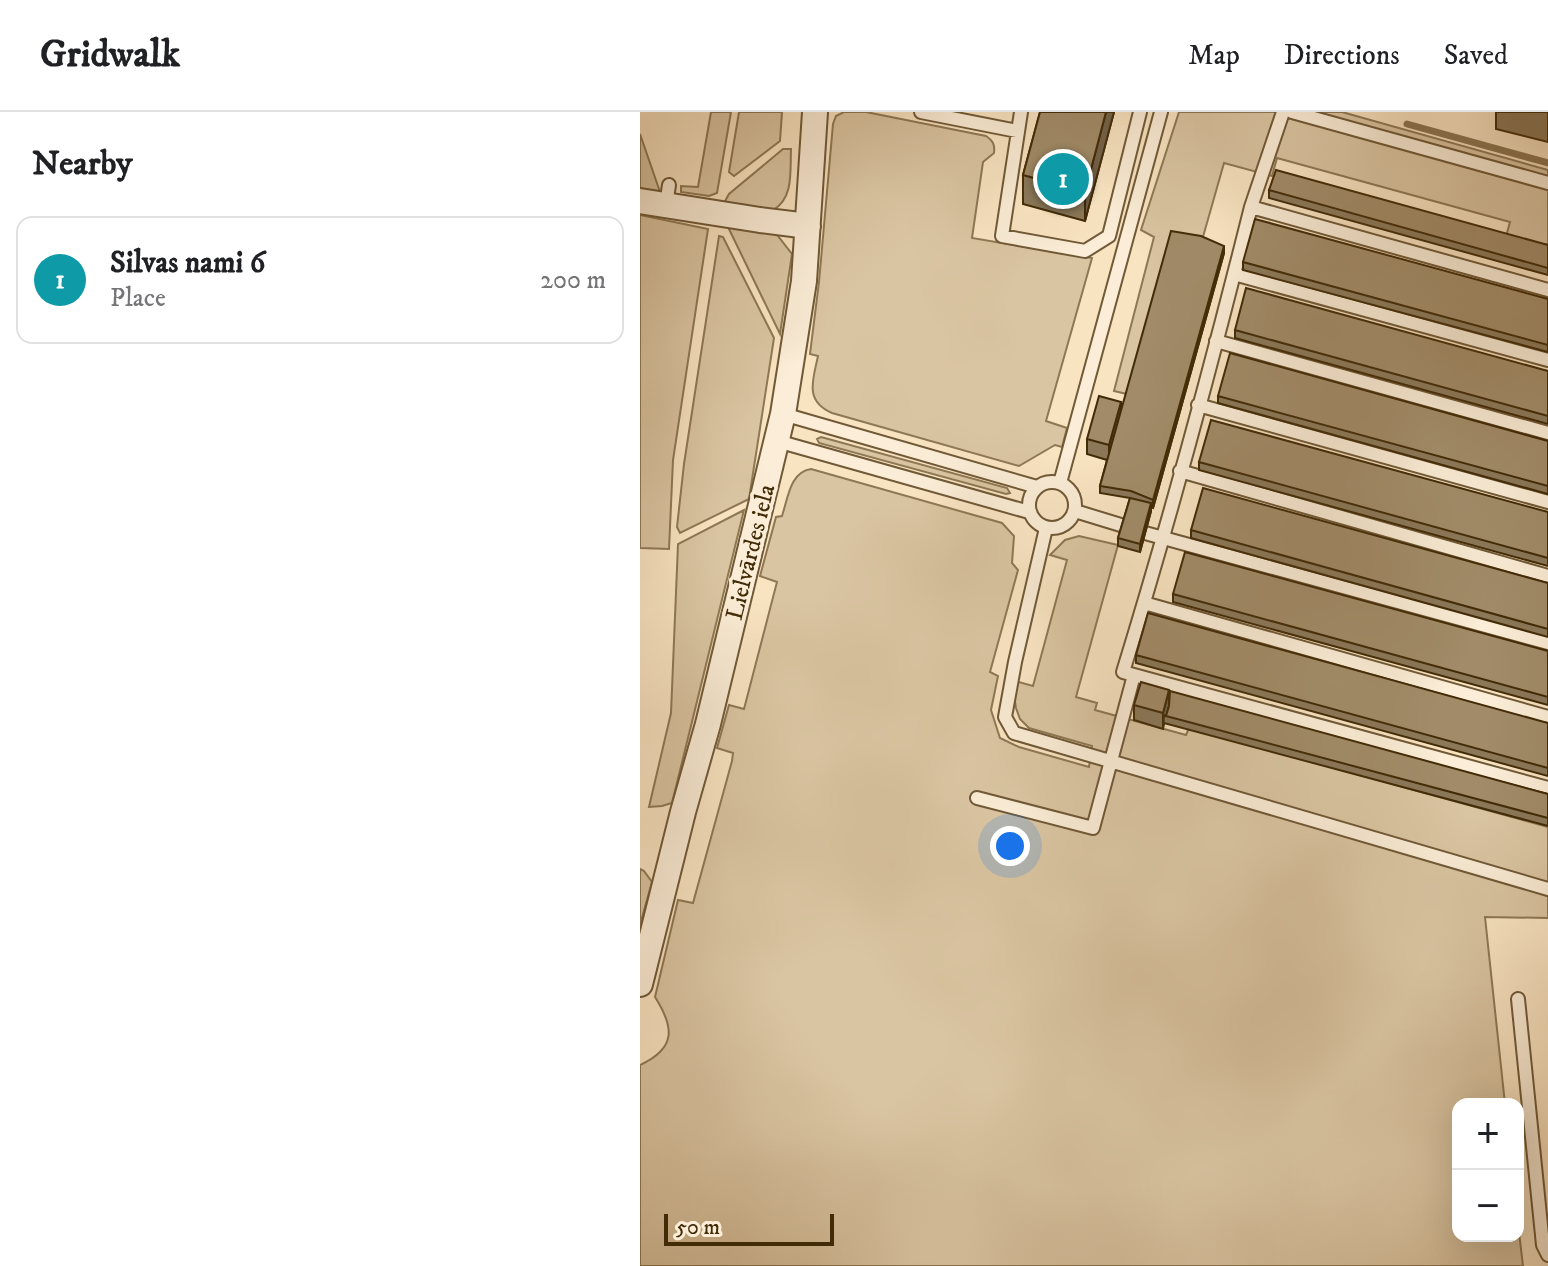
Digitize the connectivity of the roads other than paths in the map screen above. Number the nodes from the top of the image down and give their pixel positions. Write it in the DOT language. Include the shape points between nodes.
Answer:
graph roads {
  1 [pos="815,112"];
  2 [pos="921,112"];
  3 [pos="1021,112"];
  4 [pos="1140,112"];
  5 [pos="1161,112"];
  6 [pos="1283,112"];
  7 [pos="1292,112"];
  8 [pos="1017,131"];
  9 [pos="1548,183"];
  10 [pos="640,201"];
  11 [pos="1251,207"];
  12 [pos="808,226"];
  13 [pos="1234,274"];
  14 [pos="1548,290"];
  15 [pos="1216,341"];
  16 [pos="1548,360"];
  17 [pos="1198,405"];
  18 [pos="783,414"];
  19 [pos="1548,433"];
  20 [pos="777,441"];
  21 [pos="1180,471"];
  22 [pos="1060,483"];
  23 [pos="1037,487"];
  24 [pos="1548,502"];
  25 [pos="1075,511"];
  26 [pos="1029,512"];
  27 [pos="1124,526"];
  28 [pos="1046,528"];
  29 [pos="1145,533"];
  30 [pos="1162,537"];
  31 [pos="1548,576"];
  32 [pos="1144,603"];
  33 [pos="1548,643"];
  34 [pos="1134,675"];
  35 [pos="1548,717"];
  36 [pos="1112,762"];
  37 [pos="1548,788"];
  38 [pos="977,798"];
  39 [pos="1548,889"];
  40 [pos="640,984"];
  41 [pos="1518,999"];
  42 [pos="1548,1255"];
  1 -- 12 [label="street, Lielvārdes iela"];
  2 -- 8 [label="lane"];
  3 -- 8 [label="lane"];
  4 -- 8 [label="lane" via="1109,236 1085,251 1002,236"];
  5 -- 22 [label="lane"];
  6 -- 11 [label="lane"];
  7 -- 9 [label="lane"];
  10 -- 12 [label="street" via="668,195 760,220"];
  11 -- 13 [label="lane"];
  11 -- 14 [label="lane"];
  12 -- 18 [label="street, Lielvārdes iela"];
  13 -- 15 [label="lane"];
  13 -- 16 [label="lane"];
  15 -- 17 [label="lane"];
  15 -- 19 [label="lane"];
  17 -- 21 [label="lane"];
  17 -- 24 [label="lane"];
  18 -- 20 [label="street, Lielvārdes iela"];
  18 -- 23 [label="lane"];
  20 -- 26 [label="lane"];
  20 -- 40 [label="street, Lielvārdes iela"];
  21 -- 30 [label="lane"];
  21 -- 31 [label="lane"];
  22 -- 23 [label="lane"];
  22 -- 25 [label="lane" via="1073,494"];
  23 -- 26 [label="lane"];
  25 -- 27 [label="lane"];
  25 -- 28 [label="lane" via="1064,526"];
  26 -- 28 [label="lane"];
  28 -- 36 [label="lane" via="1005,717 1014,733"];
  29 -- 30 [label="lane"];
  30 -- 32 [label="lane"];
  30 -- 33 [label="lane"];
  32 -- 34 [label="lane" via="1123,672"];
  32 -- 35 [label="lane"];
  34 -- 36 [label="lane"];
  34 -- 37 [label="lane"];
  36 -- 38 [label="lane" via="1093,828"];
  36 -- 39 [label="lane"];
  41 -- 42 [label="lane"];
}
